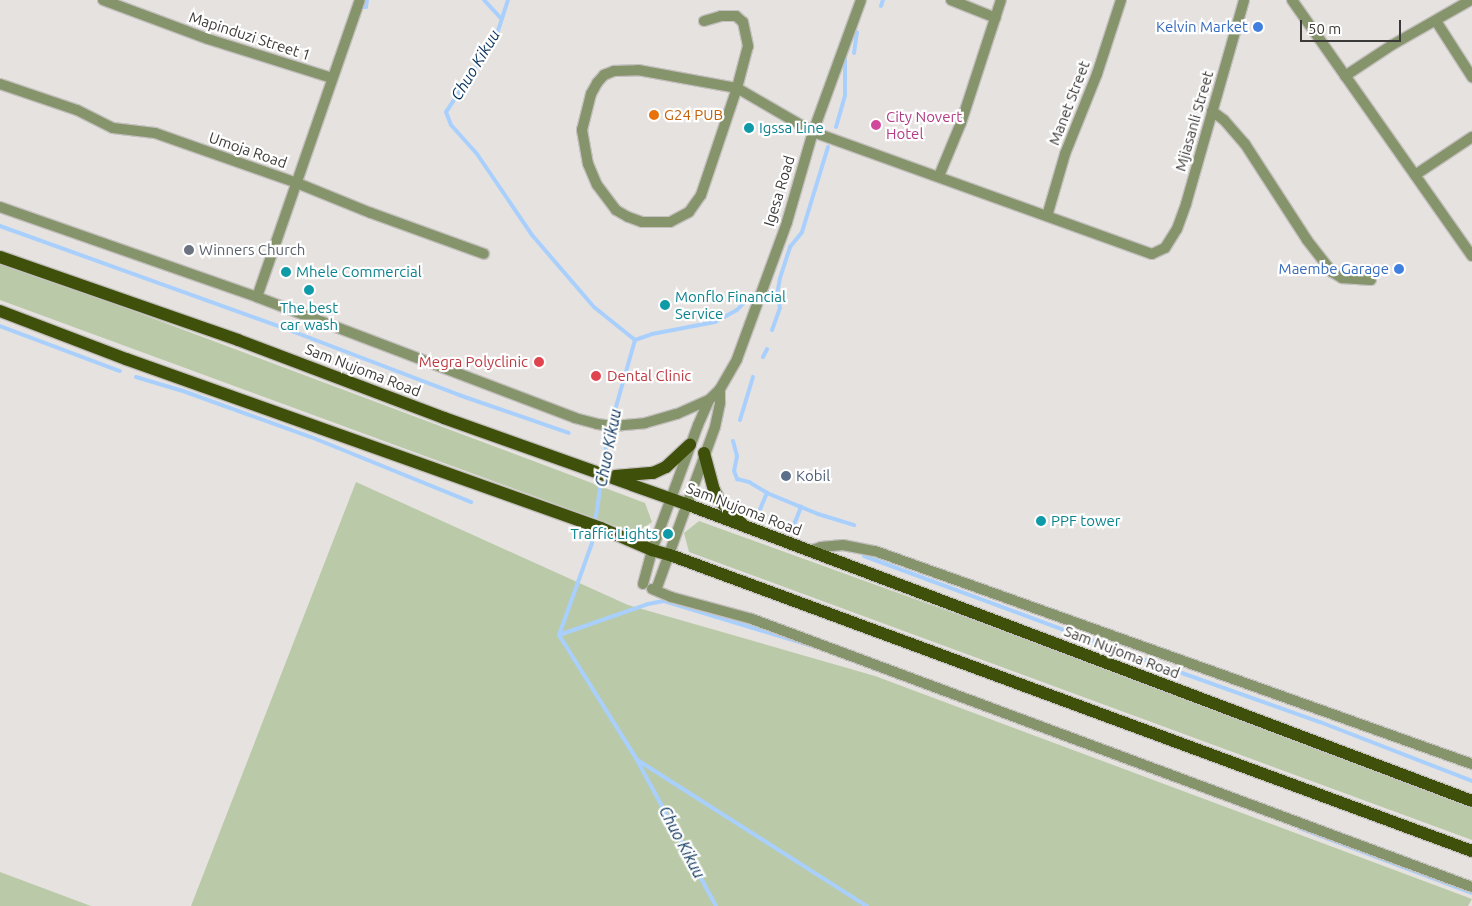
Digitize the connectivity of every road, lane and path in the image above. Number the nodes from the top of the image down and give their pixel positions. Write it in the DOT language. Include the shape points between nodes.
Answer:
graph roads {
  1 [pos="103,0"];
  2 [pos="360,0"];
  3 [pos="861,0"];
  4 [pos="952,0"];
  5 [pos="1002,0"];
  6 [pos="1121,0"];
  7 [pos="1244,0"];
  8 [pos="1292,0"];
  9 [pos="1471,0"];
  10 [pos="996,18"];
  11 [pos="704,20"];
  12 [pos="1436,21"];
  13 [pos="1345,76"];
  14 [pos="1472,77"];
  15 [pos="332,78"];
  16 [pos="0,84"];
  17 [pos="737,88"];
  18 [pos="1212,111"];
  19 [pos="813,132"];
  20 [pos="1472,137"];
  21 [pos="1415,174"];
  22 [pos="939,176"];
  23 [pos="297,183"];
  24 [pos="0,207"];
  25 [pos="1047,216"];
  26 [pos="484,254"];
  27 [pos="1472,256"];
  28 [pos="0,257"];
  29 [pos="1371,280"];
  30 [pos="257,297"];
  31 [pos="0,311"];
  32 [pos="720,389"];
  33 [pos="709,400"];
  34 [pos="690,445"];
  35 [pos="704,453"];
  36 [pos="607,477"];
  37 [pos="670,499"];
  38 [pos="686,504"];
  39 [pos="750,530"];
  40 [pos="652,550"];
  41 [pos="808,551"];
  42 [pos="670,554"];
  43 [pos="650,588"];
  44 [pos="1472,764"];
  45 [pos="1472,801"];
  46 [pos="1472,851"];
  47 [pos="1472,887"];
  1 -- 15 [label="street, Mapinduzi Street 1" via="208,39"];
  2 -- 15 [label="street"];
  3 -- 19 [label="street, Igesa Road"];
  4 -- 10 [label="street"];
  5 -- 10 [label="street"];
  6 -- 25 [label="street, Manet Street" via="1097,74 1065,154"];
  7 -- 18 [label="street, Mjiasanli Street"];
  8 -- 13 [label="street"];
  9 -- 12 [label="street"];
  10 -- 22 [label="street"];
  11 -- 17 [label="street" via="736,16 743,22 748,46"];
  12 -- 13 [label="street"];
  12 -- 14 [label="street"];
  13 -- 21 [label="street"];
  15 -- 23 [label="street"];
  16 -- 23 [label="street, Umoja Road" via="77,110 113,128 155,133"];
  17 -- 17 [label="street" via="701,196 689,212 670,222 642,222 616,210 605,198 588,164 582,130 591,94 604,75 614,71 638,70"];
  17 -- 19 [label="street"];
  18 -- 25 [label="street, Mjiasanli Street" via="1186,204 1166,248 1152,254"];
  18 -- 29 [label="street" via="1245,144 1307,240 1332,272 1342,278"];
  19 -- 22 [label="street"];
  19 -- 32 [label="street, Igesa Road" via="784,232 737,359"];
  20 -- 21 [label="street"];
  21 -- 27 [label="street"];
  22 -- 25 [label="street"];
  23 -- 26 [label="street, Umoja Road"];
  23 -- 30 [label="street"];
  24 -- 30 [label="street"];
  28 -- 36 [label="main road, Sam Nujoma Road" via="238,340"];
  30 -- 33 [label="street" via="597,424 645,423"];
  31 -- 40 [label="main road" via="601,528"];
  32 -- 33 [label="street, Igesa Road"];
  32 -- 35 [label="street, Igesa Road" via="715,427"];
  33 -- 34 [label="street, Igesa Road"];
  34 -- 36 [label="main road" via="666,467 653,473"];
  34 -- 37 [label="street, Igesa Road"];
  35 -- 38 [label="street, Igesa Road"];
  35 -- 39 [label="main road" via="719,500"];
  36 -- 37 [label="main road, Sam Nujoma Road"];
  37 -- 38 [label="main road, Sam Nujoma Road"];
  37 -- 40 [label="street, Igesa Road"];
  38 -- 39 [label="main road, Sam Nujoma Road"];
  38 -- 42 [label="street, Igesa Road"];
  39 -- 41 [label="main road, Sam Nujoma Road"];
  40 -- 42 [label="main road"];
  40 -- 43 [label="street, Igesa Road"];
  41 -- 44 [label="street" via="843,545 875,551"];
  41 -- 45 [label="main road, Sam Nujoma Road"];
  42 -- 43 [label="street, Igesa Road"];
  42 -- 46 [label="main road"];
  43 -- 47 [label="street" via="688,603 752,619"];
}
